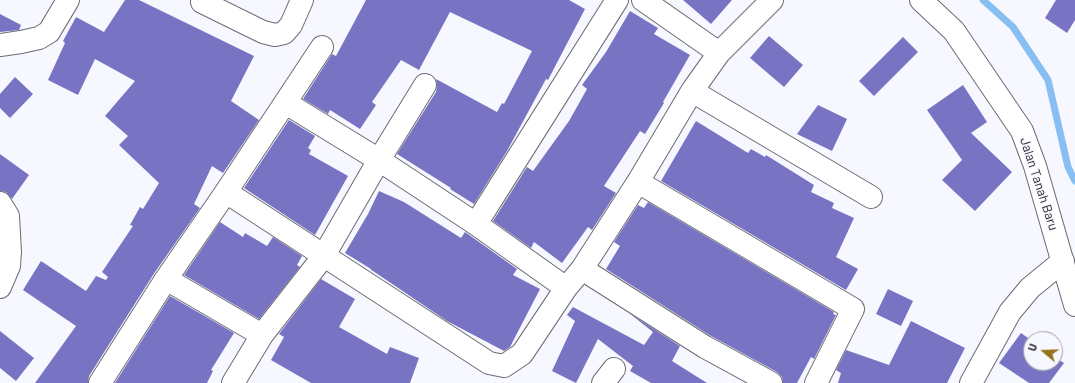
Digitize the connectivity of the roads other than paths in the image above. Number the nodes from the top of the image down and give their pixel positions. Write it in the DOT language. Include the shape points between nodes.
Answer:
graph roads {
  1 [pos="68,0"];
  2 [pos="302,0"];
  3 [pos="617,0"];
  4 [pos="643,0"];
  5 [pos="772,0"];
  6 [pos="921,0"];
  7 [pos="202,2"];
  8 [pos="0,45"];
  9 [pos="322,47"];
  10 [pos="719,53"];
  11 [pos="425,85"];
  12 [pos="692,91"];
  13 [pos="286,103"];
  14 [pos="379,160"];
  15 [pos="638,182"];
  16 [pos="226,192"];
  17 [pos="871,197"];
  18 [pos="0,203"];
  19 [pos="476,224"];
  20 [pos="324,257"];
  21 [pos="582,269"];
  22 [pos="1069,271"];
  23 [pos="166,278"];
  24 [pos="0,287"];
  25 [pos="566,288"];
  26 [pos="1075,305"];
  27 [pos="262,335"];
  28 [pos="100,383"];
  29 [pos="233,383"];
  30 [pos="770,383"];
  31 [pos="816,383"];
  32 [pos="971,383"];
  1 -- 8 [label="street" via="49,32 39,38"];
  2 -- 7 [label="street" via="291,25 276,35 263,32"];
  3 -- 19 [label="street"];
  4 -- 10 [label="street"];
  5 -- 10 [label="street"];
  6 -- 22 [label="street, Jalan Tanah Baru" via="954,31 1022,130"];
  9 -- 13 [label="street"];
  10 -- 12 [label="street"];
  11 -- 14 [label="street"];
  12 -- 15 [label="street"];
  12 -- 17 [label="street"];
  13 -- 14 [label="street"];
  13 -- 16 [label="street"];
  14 -- 19 [label="street"];
  14 -- 20 [label="street"];
  15 -- 21 [label="street"];
  15 -- 31 [label="street" via="853,309"];
  16 -- 20 [label="street"];
  16 -- 23 [label="street"];
  18 -- 24 [label="street" via="8,216 10,252 9,266"];
  19 -- 25 [label="street"];
  20 -- 25 [label="street" via="489,364 504,366 522,354"];
  20 -- 27 [label="street"];
  21 -- 25 [label="street"];
  21 -- 30 [label="street" via="705,347"];
  22 -- 26 [label="street, Jalan Tanah Baru"];
  22 -- 32 [label="street" via="1030,288 1010,312"];
  23 -- 27 [label="street"];
  23 -- 28 [label="street"];
  27 -- 29 [label="street"];
}
